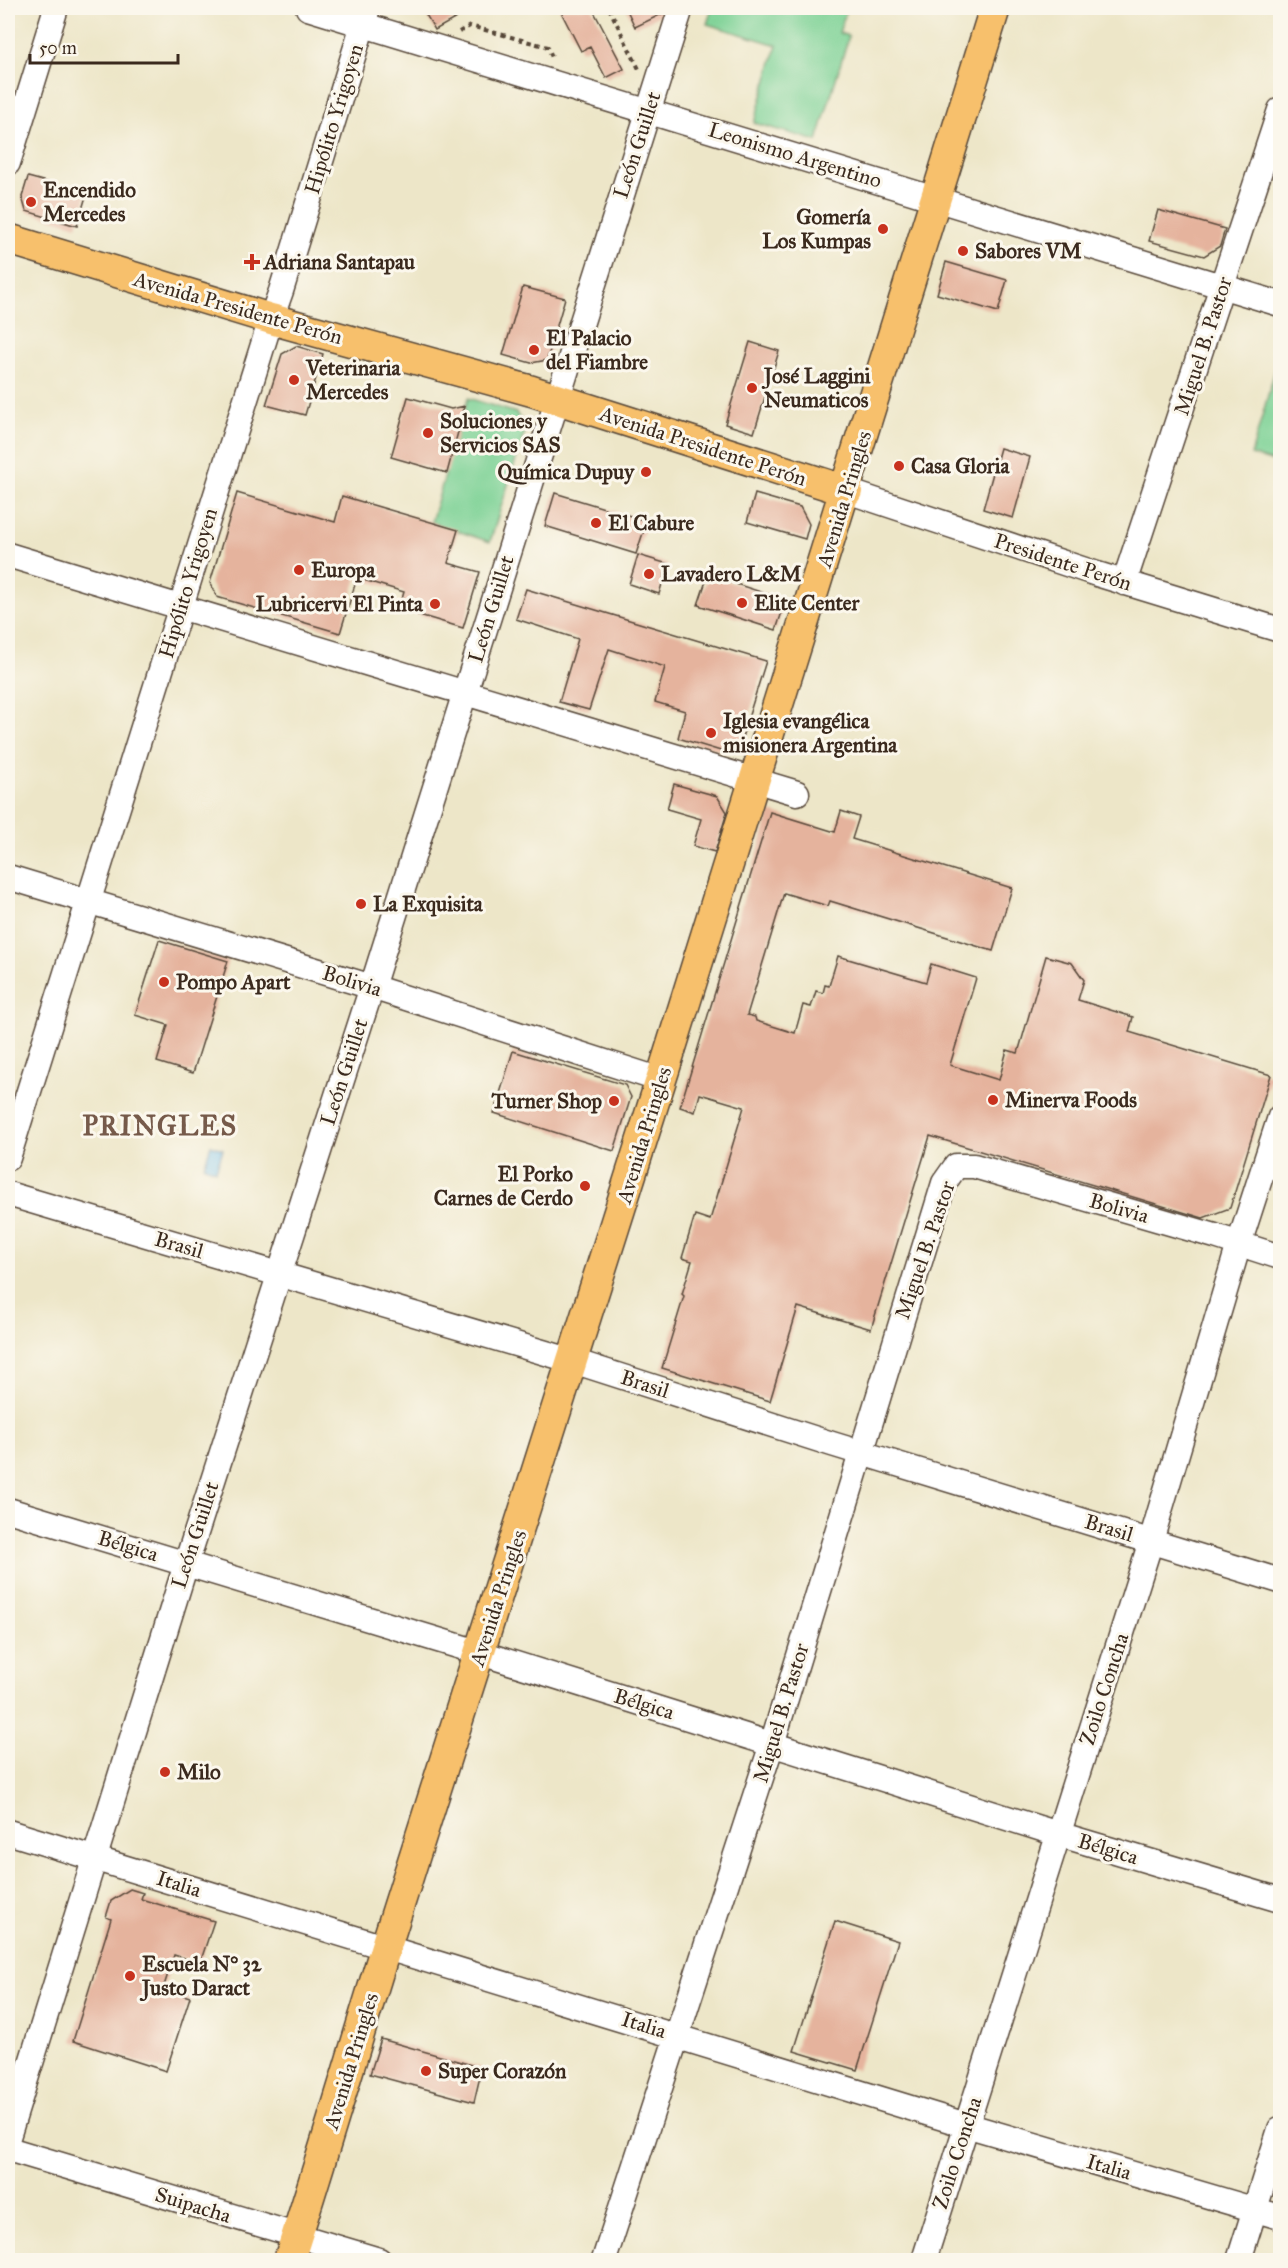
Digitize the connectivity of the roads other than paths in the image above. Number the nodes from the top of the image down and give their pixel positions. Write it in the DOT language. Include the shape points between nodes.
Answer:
graph roads {
  1 [pos="56,8"];
  2 [pos="308,8"];
  3 [pos="681,8"];
  4 [pos="995,8"];
  5 [pos="366,16"];
  6 [pos="649,110"];
  7 [pos="1281,110"];
  8 [pos="8,163"];
  9 [pos="936,200"];
  10 [pos="8,239"];
  11 [pos="1222,287"];
  12 [pos="1281,304"];
  13 [pos="271,319"];
  14 [pos="556,399"];
  15 [pos="847,491"];
  16 [pos="8,555"];
  17 [pos="1124,583"];
  18 [pos="180,607"];
  19 [pos="1281,630"];
  20 [pos="465,694"];
  21 [pos="755,782"];
  22 [pos="796,793"];
  23 [pos="8,877"];
  24 [pos="88,901"];
  25 [pos="372,987"];
  26 [pos="661,1080"];
  27 [pos="1281,1117"];
  28 [pos="8,1158"];
  29 [pos="956,1166"];
  30 [pos="8,1194"];
  31 [pos="1239,1244"];
  32 [pos="1281,1257"];
  33 [pos="278,1274"];
  34 [pos="573,1361"];
  35 [pos="860,1452"];
  36 [pos="8,1510"];
  37 [pos="1151,1541"];
  38 [pos="186,1564"];
  39 [pos="1281,1581"];
  40 [pos="481,1653"];
  41 [pos="772,1744"];
  42 [pos="8,1832"];
  43 [pos="1058,1834"];
  44 [pos="94,1859"];
  45 [pos="1281,1900"];
  46 [pos="386,1946"];
  47 [pos="677,2036"];
  48 [pos="966,2125"];
  49 [pos="1281,2129"];
  50 [pos="8,2137"];
  51 [pos="8,2149"];
  52 [pos="1255,2210"];
  53 [pos="1281,2217"];
  54 [pos="293,2248"];
  55 [pos="379,2260"];
  56 [pos="603,2260"];
  57 [pos="924,2260"];
  58 [pos="1239,2260"];
  1 -- 8 [label="street"];
  2 -- 5 [label="street, Leonismo Argentino"];
  3 -- 6 [label="street, León Guillet"];
  4 -- 9 [label="main road, Avenida Pringles"];
  5 -- 6 [label="street, Leonismo Argentino"];
  5 -- 13 [label="street, Hipólito Yrigoyen"];
  6 -- 9 [label="street, Leonismo Argentino"];
  6 -- 14 [label="street, León Guillet"];
  7 -- 11 [label="street, Miguel B. Pastor"];
  9 -- 11 [label="street, Leonismo Argentino"];
  9 -- 15 [label="main road, Avenida Pringles"];
  10 -- 13 [label="main road, Avenida Presidente Perón"];
  11 -- 12 [label="street, Leonismo Argentino"];
  11 -- 17 [label="street, Miguel B. Pastor"];
  13 -- 14 [label="main road, Avenida Presidente Perón"];
  13 -- 18 [label="street, Hipólito Yrigoyen"];
  14 -- 15 [label="main road, Avenida Presidente Perón"];
  14 -- 20 [label="street, León Guillet"];
  15 -- 17 [label="street, Presidente Perón"];
  15 -- 21 [label="main road, Avenida Pringles"];
  16 -- 18 [label="street"];
  17 -- 19 [label="street, Presidente Perón"];
  18 -- 20 [label="street"];
  18 -- 24 [label="street, Hipólito Yrigoyen"];
  20 -- 21 [label="street"];
  20 -- 25 [label="street, León Guillet"];
  21 -- 22 [label="street"];
  21 -- 26 [label="main road, Avenida Pringles"];
  23 -- 24 [label="street, Bolivia"];
  24 -- 25 [label="street, Bolivia"];
  24 -- 28 [label="street, Hipólito Yrigoyen"];
  25 -- 26 [label="street, Bolivia"];
  25 -- 33 [label="street, León Guillet"];
  26 -- 34 [label="main road, Avenida Pringles"];
  27 -- 31 [label="street, Zoilo Concha"];
  29 -- 31 [label="street, Bolivia" via="974,1166"];
  29 -- 35 [label="street, Miguel B. Pastor" via="944,1183"];
  30 -- 33 [label="street, Brasil"];
  31 -- 32 [label="street, Bolivia"];
  31 -- 37 [label="street, Zoilo Concha"];
  33 -- 34 [label="street, Brasil"];
  33 -- 38 [label="street, León Guillet"];
  34 -- 35 [label="street, Brasil"];
  34 -- 40 [label="main road, Avenida Pringles"];
  35 -- 37 [label="street, Brasil"];
  35 -- 41 [label="street, Miguel B. Pastor"];
  36 -- 38 [label="street, Bélgica"];
  37 -- 39 [label="street, Brasil"];
  37 -- 43 [label="street, Zoilo Concha"];
  38 -- 40 [label="street, Bélgica"];
  38 -- 44 [label="street, León Guillet"];
  40 -- 41 [label="street, Bélgica"];
  40 -- 46 [label="main road, Avenida Pringles"];
  41 -- 43 [label="street, Bélgica"];
  41 -- 47 [label="street, Miguel B. Pastor"];
  42 -- 44 [label="street, Italia"];
  43 -- 45 [label="street, Bélgica"];
  43 -- 48 [label="street, Zoilo Concha"];
  44 -- 46 [label="street, Italia"];
  44 -- 50 [label="street, León Guillet"];
  46 -- 47 [label="street, Italia"];
  46 -- 54 [label="main road, Avenida Pringles"];
  47 -- 48 [label="street, Italia"];
  47 -- 56 [label="street, Miguel B. Pastor"];
  48 -- 52 [label="street, Italia"];
  48 -- 57 [label="street, Zoilo Concha"];
  49 -- 52 [label="street"];
  51 -- 54 [label="street, Suipacha"];
  52 -- 53 [label="street, Italia"];
  52 -- 58 [label="street"];
  54 -- 55 [label="street, Suipacha"];
}
